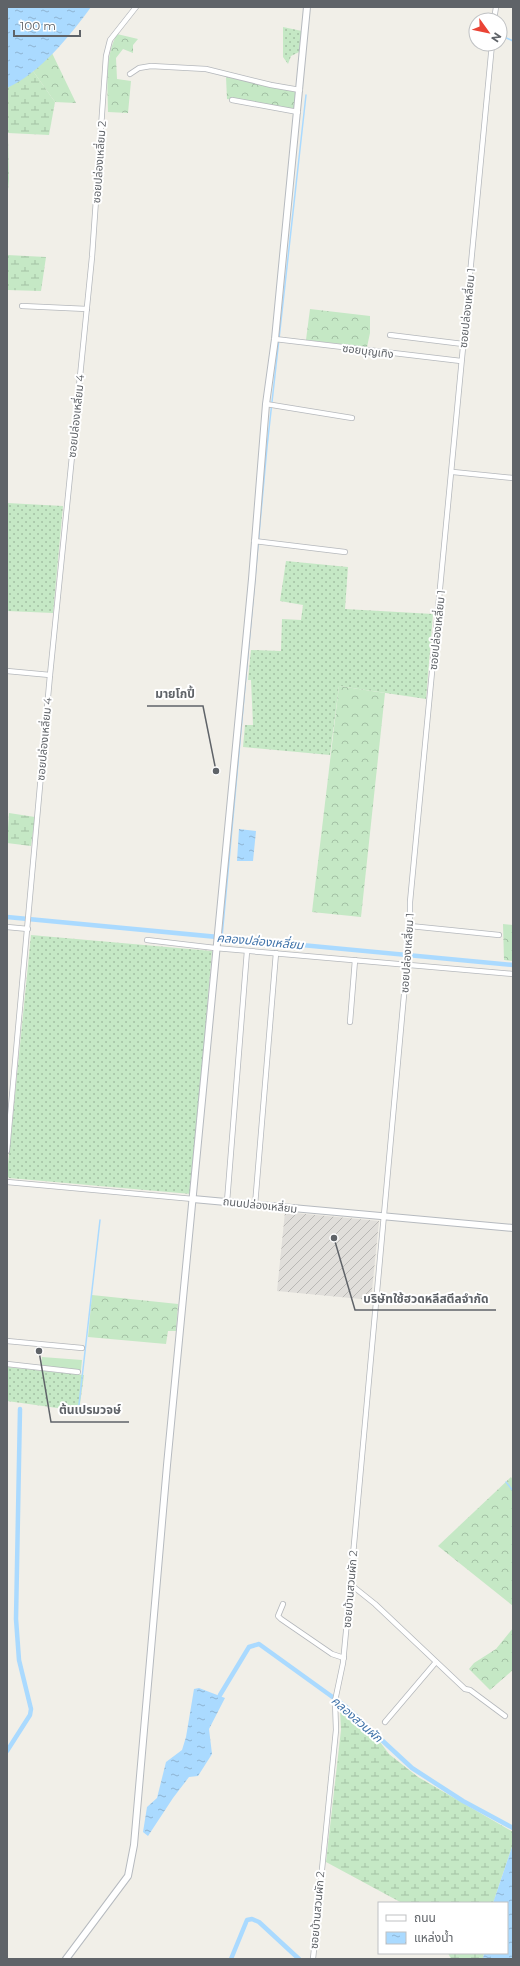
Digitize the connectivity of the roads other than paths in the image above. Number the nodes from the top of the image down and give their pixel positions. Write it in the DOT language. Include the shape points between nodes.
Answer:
graph roads {
  1 [pos="136,7"];
  2 [pos="307,7"];
  3 [pos="491,52"];
  4 [pos="130,74"];
  5 [pos="300,90"];
  6 [pos="232,100"];
  7 [pos="298,112"];
  8 [pos="22,306"];
  9 [pos="86,308"];
  10 [pos="85,327"];
  11 [pos="390,335"];
  12 [pos="275,339"];
  13 [pos="463,344"];
  14 [pos="461,361"];
  15 [pos="266,404"];
  16 [pos="352,418"];
  17 [pos="452,472"];
  18 [pos="513,478"];
  19 [pos="257,542"];
  20 [pos="345,552"];
  21 [pos="7,671"];
  22 [pos="50,675"];
  23 [pos="410,926"];
  24 [pos="7,927"];
  25 [pos="28,929"];
  26 [pos="499,935"];
  27 [pos="147,940"];
  28 [pos="216,948"];
  29 [pos="247,951"];
  30 [pos="276,953"];
  31 [pos="355,960"];
  32 [pos="407,965"];
  33 [pos="513,974"];
  34 [pos="350,1022"];
  35 [pos="7,1151"];
  36 [pos="7,1182"];
  37 [pos="193,1198"];
  38 [pos="227,1202"];
  39 [pos="255,1205"];
  40 [pos="383,1217"];
  41 [pos="513,1228"];
  42 [pos="7,1341"];
  43 [pos="82,1348"];
  44 [pos="7,1364"];
  45 [pos="78,1372"];
  46 [pos="350,1584"];
  47 [pos="283,1604"];
  48 [pos="344,1658"];
  49 [pos="436,1662"];
  50 [pos="505,1716"];
  51 [pos="385,1722"];
  52 [pos="66,1959"];
  53 [pos="313,1959"];
  1 -- 9 [label="street, ซอยปล่องเหลี่ยม 2" via="110,40 107,51"];
  2 -- 5 [label="street"];
  3 -- 13 [label="street, ซอยปล่องเหลี่ยม 1"];
  4 -- 5 [label="street" via="139,68 151,66 206,69"];
  5 -- 7 [label="street"];
  6 -- 7 [label="street"];
  7 -- 12 [label="street"];
  8 -- 9 [label="street"];
  9 -- 10 [label="street, ซอยปล่องเหลี่ยม 2"];
  10 -- 22 [label="street, ซอยปล่องเหลี่ยม 4"];
  11 -- 13 [label="street"];
  12 -- 14 [label="street, ซอยบุญเทิง"];
  12 -- 15 [label="street"];
  13 -- 14 [label="street, ซอยปล่องเหลี่ยม 1"];
  14 -- 17 [label="street, ซอยปล่องเหลี่ยม 1"];
  15 -- 16 [label="street"];
  15 -- 19 [label="street"];
  17 -- 18 [label="street"];
  17 -- 23 [label="street, ซอยปล่องเหลี่ยม 1" via="410,902"];
  19 -- 20 [label="street"];
  19 -- 28 [label="street"];
  21 -- 22 [label="street"];
  22 -- 25 [label="street, ซอยปล่องเหลี่ยม 4"];
  23 -- 26 [label="street"];
  23 -- 32 [label="street, ซอยปล่องเหลี่ยม 1"];
  24 -- 25 [label="street"];
  25 -- 35 [label="street, ซอยปล่องเหลี่ยม 4"];
  27 -- 28 [label="street"];
  28 -- 29 [label="street"];
  28 -- 37 [label="street"];
  29 -- 30 [label="street"];
  29 -- 38 [label="street"];
  30 -- 31 [label="street"];
  30 -- 39 [label="street"];
  31 -- 32 [label="street"];
  31 -- 34 [label="street"];
  32 -- 33 [label="street"];
  32 -- 40 [label="street, ซอยปล่องเหลี่ยม 1"];
  36 -- 37 [label="street, ถนนปล่องเหลี่ยม"];
  37 -- 38 [label="street, ถนนปล่องเหลี่ยม"];
  37 -- 52 [label="street" via="131,1869"];
  38 -- 39 [label="street, ถนนปล่องเหลี่ยม"];
  39 -- 40 [label="street, ถนนปล่องเหลี่ยม"];
  40 -- 41 [label="street, ถนนปล่องเหลี่ยม"];
  40 -- 46 [label="street, ซอยบ้านสวนผัก 2"];
  42 -- 43 [label="street"];
  44 -- 45 [label="street"];
  46 -- 48 [label="street, ซอยบ้านสวนผัก 2"];
  46 -- 49 [label="street"];
  47 -- 48 [label="street" via="278,1613 281,1619 332,1654"];
  48 -- 53 [label="street, ซอยบ้านสวนผัก 2" via="336,1699 336,1730"];
  49 -- 50 [label="street" via="466,1690 470,1690"];
  49 -- 51 [label="street"];
}
